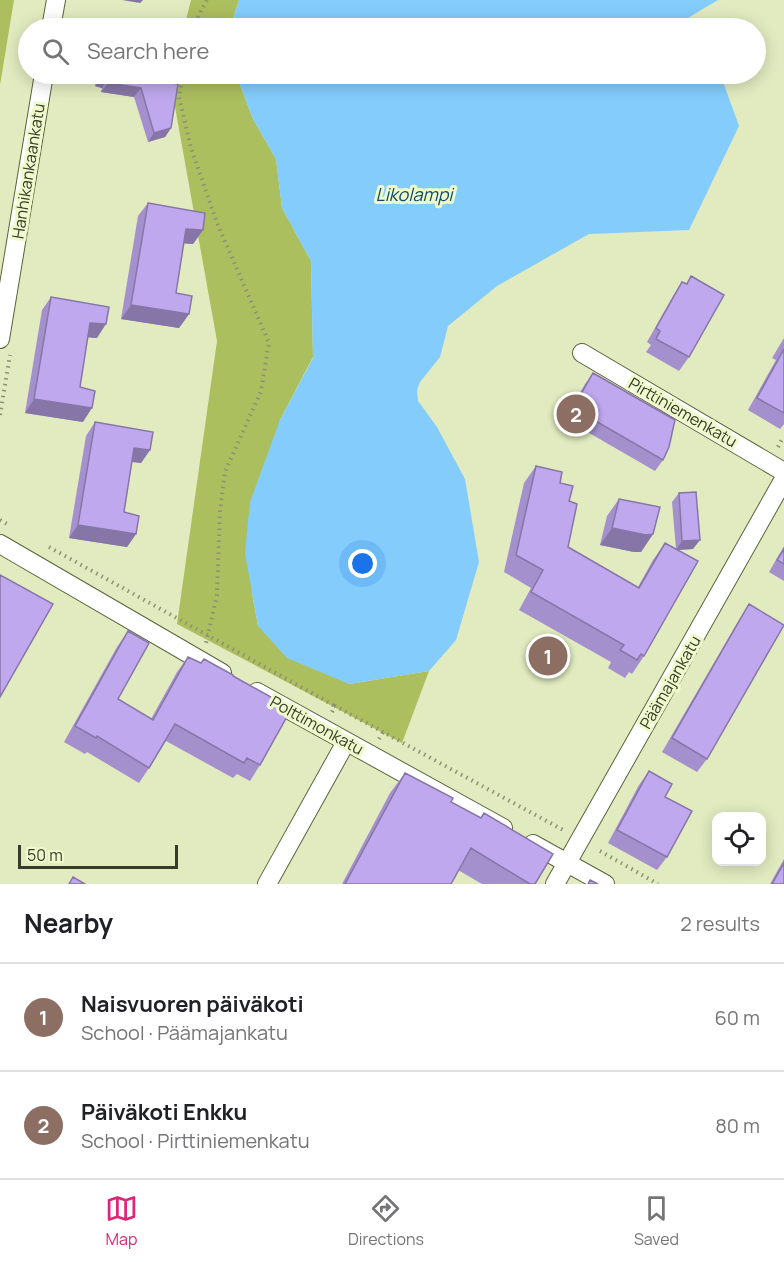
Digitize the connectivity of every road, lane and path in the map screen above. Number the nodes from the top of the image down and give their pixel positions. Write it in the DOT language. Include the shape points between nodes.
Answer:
graph roads {
  1 [pos="56,0"];
  2 [pos="207,0"];
  3 [pos="53,18"];
  4 [pos="197,18"];
  5 [pos="42,84"];
  6 [pos="181,84"];
  7 [pos="0,339"];
  8 [pos="582,353"];
  9 [pos="784,472"];
  10 [pos="784,479"];
  11 [pos="0,520"];
  12 [pos="10,526"];
  13 [pos="42,543"];
  14 [pos="0,544"];
  15 [pos="208,636"];
  16 [pos="202,661"];
  17 [pos="335,706"];
  18 [pos="382,732"];
  19 [pos="346,741"];
  20 [pos="573,836"];
  21 [pos="600,851"];
  22 [pos="567,863"];
  23 [pos="267,884"];
  24 [pos="555,884"];
  25 [pos="605,884"];
  26 [pos="658,884"];
  1 -- 3 [label="street"];
  2 -- 4 [label="path"];
  5 -- 7 [label="street, Hanhikankaankatu"];
  6 -- 15 [label="path" via="179,97 191,148 217,224 269,343 261,391 225,471 217,595"];
  8 -- 9 [label="street, Pirttiniemenkatu"];
  10 -- 22 [label="street, Päämajankatu"];
  11 -- 12 [label="path"];
  13 -- 15 [label="path"];
  14 -- 16 [label="street, Polttimonkatu"];
  15 -- 16 [label="path"];
  15 -- 17 [label="path"];
  16 -- 19 [label="street, Polttimonkatu"];
  18 -- 20 [label="path"];
  19 -- 22 [label="street, Polttimonkatu"];
  19 -- 23 [label="street"];
  21 -- 26 [label="path"];
  22 -- 24 [label="street, Päämajankatu"];
  22 -- 25 [label="street, Polttimonkatu"];
}
